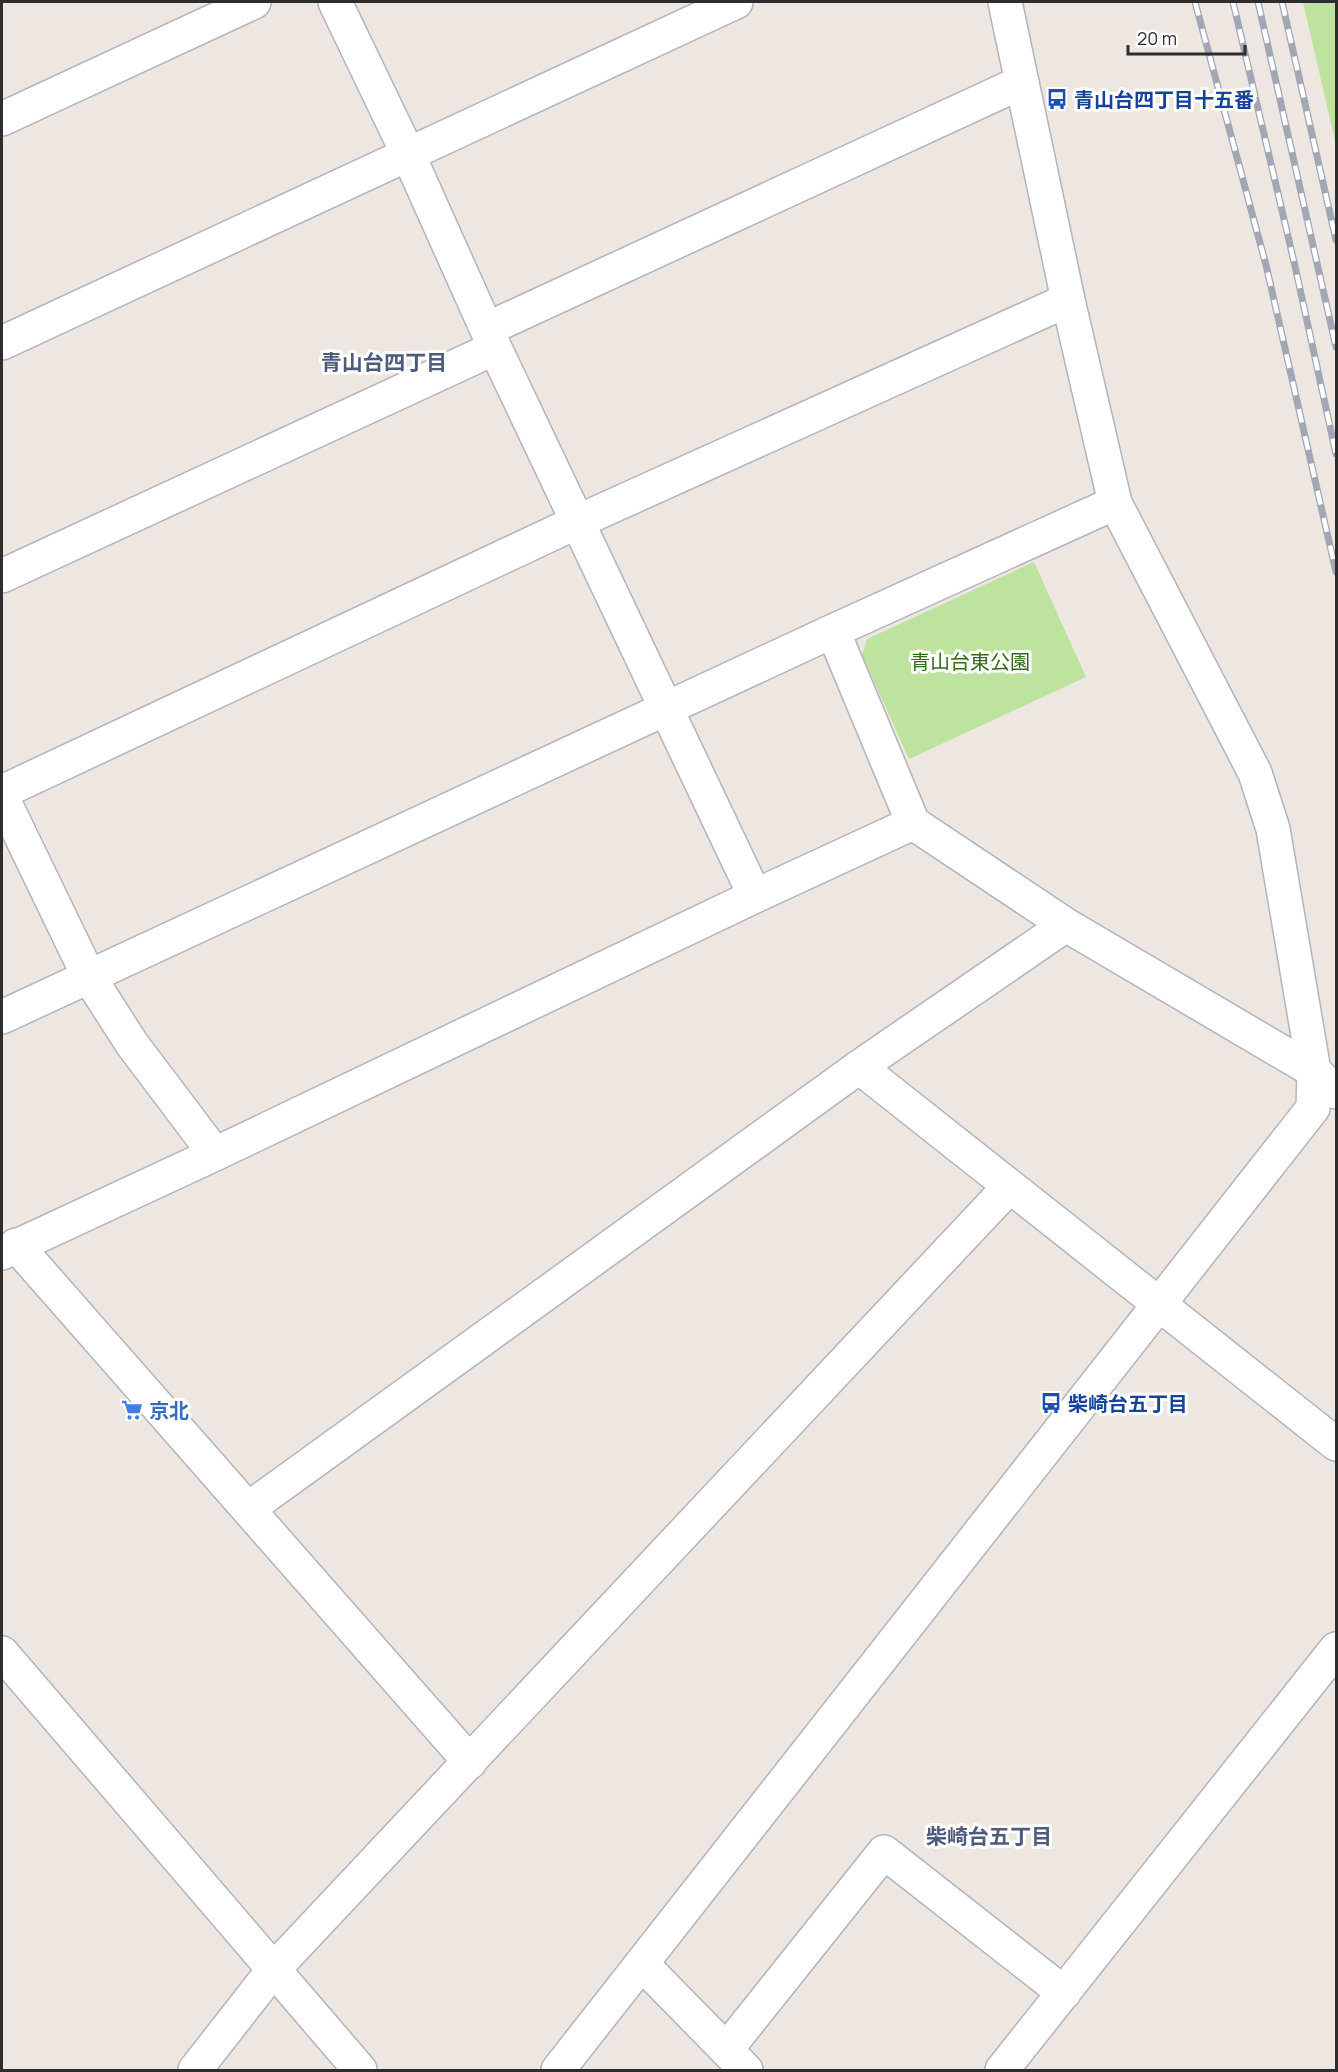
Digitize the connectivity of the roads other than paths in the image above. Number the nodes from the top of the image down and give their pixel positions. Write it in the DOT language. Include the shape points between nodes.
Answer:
graph roads {
  1 [pos="254,2"];
  2 [pos="335,2"];
  3 [pos="736,2"];
  4 [pos="1005,2"];
  5 [pos="1022,82"];
  6 [pos="2,119"];
  7 [pos="408,154"];
  8 [pos="1068,300"];
  9 [pos="491,338"];
  10 [pos="2,343"];
  11 [pos="1115,504"];
  12 [pos="577,522"];
  13 [pos="2,576"];
  14 [pos="833,631"];
  15 [pos="667,709"];
  16 [pos="2,792"];
  17 [pos="2,797"];
  18 [pos="913,823"];
  19 [pos="755,896"];
  20 [pos="1066,925"];
  21 [pos="89,977"];
  22 [pos="2,1017"];
  23 [pos="859,1067"];
  24 [pos="1325,1082"];
  25 [pos="215,1154"];
  26 [pos="1009,1187"];
  27 [pos="9,1249"];
  28 [pos="1158,1305"];
  29 [pos="1336,1444"];
  30 [pos="248,1509"];
  31 [pos="1336,1649"];
  32 [pos="2,1653"];
  33 [pos="470,1762"];
  34 [pos="642,1964"];
  35 [pos="274,1969"];
  36 [pos="1064,1993"];
  37 [pos="736,2060"];
  38 [pos="195,2070"];
  39 [pos="360,2070"];
  40 [pos="558,2070"];
  41 [pos="1002,2070"];
  1 -- 6 [label="street"];
  2 -- 7 [label="street"];
  3 -- 7 [label="street"];
  4 -- 5 [label="street"];
  5 -- 8 [label="street"];
  5 -- 9 [label="street"];
  7 -- 9 [label="street"];
  7 -- 10 [label="street"];
  8 -- 11 [label="street"];
  8 -- 12 [label="street"];
  9 -- 12 [label="street"];
  9 -- 13 [label="street"];
  11 -- 14 [label="street"];
  11 -- 24 [label="street" via="1255,773 1273,829"];
  12 -- 15 [label="street"];
  12 -- 16 [label="street"];
  14 -- 15 [label="street"];
  14 -- 18 [label="street"];
  15 -- 19 [label="street"];
  15 -- 21 [label="street"];
  17 -- 21 [label="street"];
  18 -- 19 [label="street"];
  18 -- 20 [label="street"];
  19 -- 25 [label="street"];
  20 -- 23 [label="street"];
  20 -- 24 [label="street"];
  21 -- 22 [label="street"];
  21 -- 25 [label="street" via="132,1044"];
  23 -- 26 [label="street"];
  23 -- 30 [label="street"];
  24 -- 28 [label="street" via="1313,1108"];
  25 -- 27 [label="street"];
  26 -- 28 [label="street"];
  26 -- 33 [label="street"];
  27 -- 30 [label="street"];
  28 -- 29 [label="street"];
  28 -- 34 [label="street"];
  30 -- 33 [label="street"];
  31 -- 36 [label="street"];
  32 -- 35 [label="street"];
  33 -- 35 [label="street"];
  34 -- 37 [label="street"];
  34 -- 40 [label="street"];
  35 -- 38 [label="street"];
  35 -- 39 [label="street"];
  36 -- 37 [label="street" via="884,1852"];
  36 -- 41 [label="street"];
}
